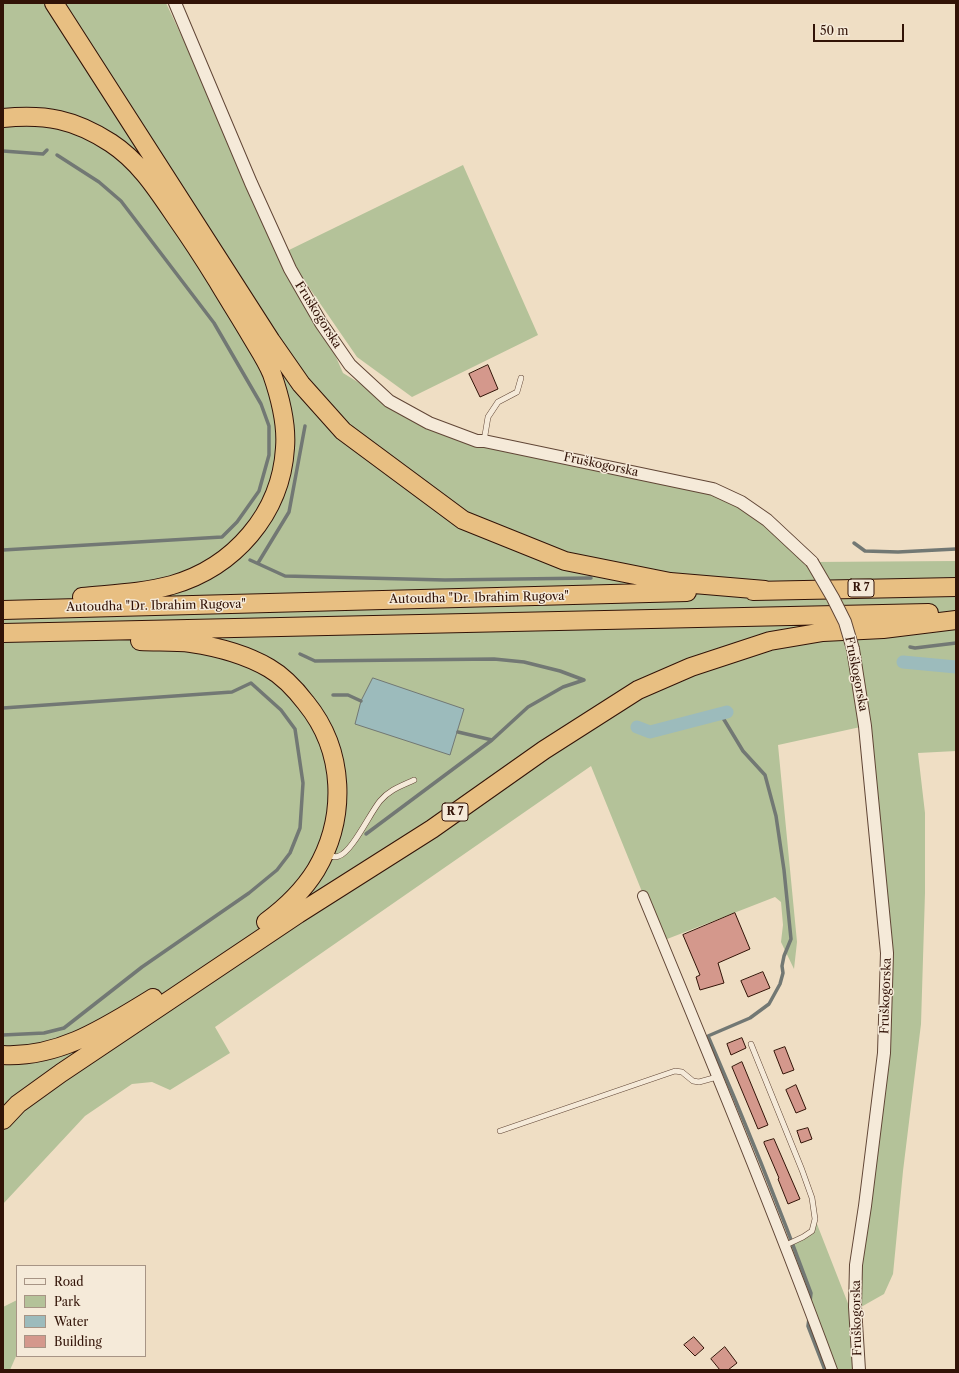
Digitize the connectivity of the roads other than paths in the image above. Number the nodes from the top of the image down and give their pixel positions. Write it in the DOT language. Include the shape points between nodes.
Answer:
graph roads {
  1 [pos="54,3"];
  2 [pos="174,3"];
  3 [pos="3,118"];
  4 [pos="521,378"];
  5 [pos="484,441"];
  6 [pos="956,586"];
  7 [pos="765,590"];
  8 [pos="3,604"];
  9 [pos="3,610"];
  10 [pos="956,613"];
  11 [pos="956,620"];
  12 [pos="7,633"];
  13 [pos="414,780"];
  14 [pos="325,852"];
  15 [pos="643,896"];
  16 [pos="751,1044"];
  17 [pos="3,1055"];
  18 [pos="717,1077"];
  19 [pos="3,1120"];
  20 [pos="500,1131"];
  21 [pos="786,1245"];
  22 [pos="832,1370"];
  23 [pos="859,1370"];
  1 -- 7 [label="highway" via="271,341 301,384 343,432 463,520 565,561 670,582"];
  2 -- 5 [label="street, Fruškogorska" via="290,269 321,323 350,366 389,400 409,412 429,423 477,441"];
  3 -- 8 [label="highway" via="53,118 84,128 112,144 140,168 204,259 271,373 280,400 285,448 282,474 263,519 243,543 214,567 172,585 140,592"];
  4 -- 5 [label="lane" via="517,392 498,402 488,417"];
  5 -- 23 [label="street, Fruškogorska, bridge" via="712,488 741,502 767,520 812,562 845,622 853,649 865,726 887,953 884,1053 856,1265 855,1307"];
  6 -- 7 [label="highway, Autoudha \"Dr. Ibrahim Rugova\" / R 7"];
  7 -- 9 [label="highway, Autoudha \"Dr. Ibrahim Rugova\" / R 7"];
  10 -- 12 [label="highway"];
  11 -- 19 [label="highway, R 7" via="823,632 770,641 691,667 638,690 61,1073 18,1104"];
  12 -- 14 [label="highway" via="190,643 238,653 269,668 295,689 314,713 333,755 338,786 332,831"];
  13 -- 14 [label="lane" via="392,790 380,801 352,846 344,854 334,857"];
  14 -- 17 [label="highway" via="316,870 285,908 183,979 94,1034 38,1054"];
  15 -- 18 [label="street"];
  16 -- 21 [label="lane" via="792,1142 812,1198 815,1219 812,1231"];
  18 -- 20 [label="lane" via="699,1082 693,1081 682,1072 675,1071"];
  18 -- 21 [label="street"];
  21 -- 22 [label="street"];
}
